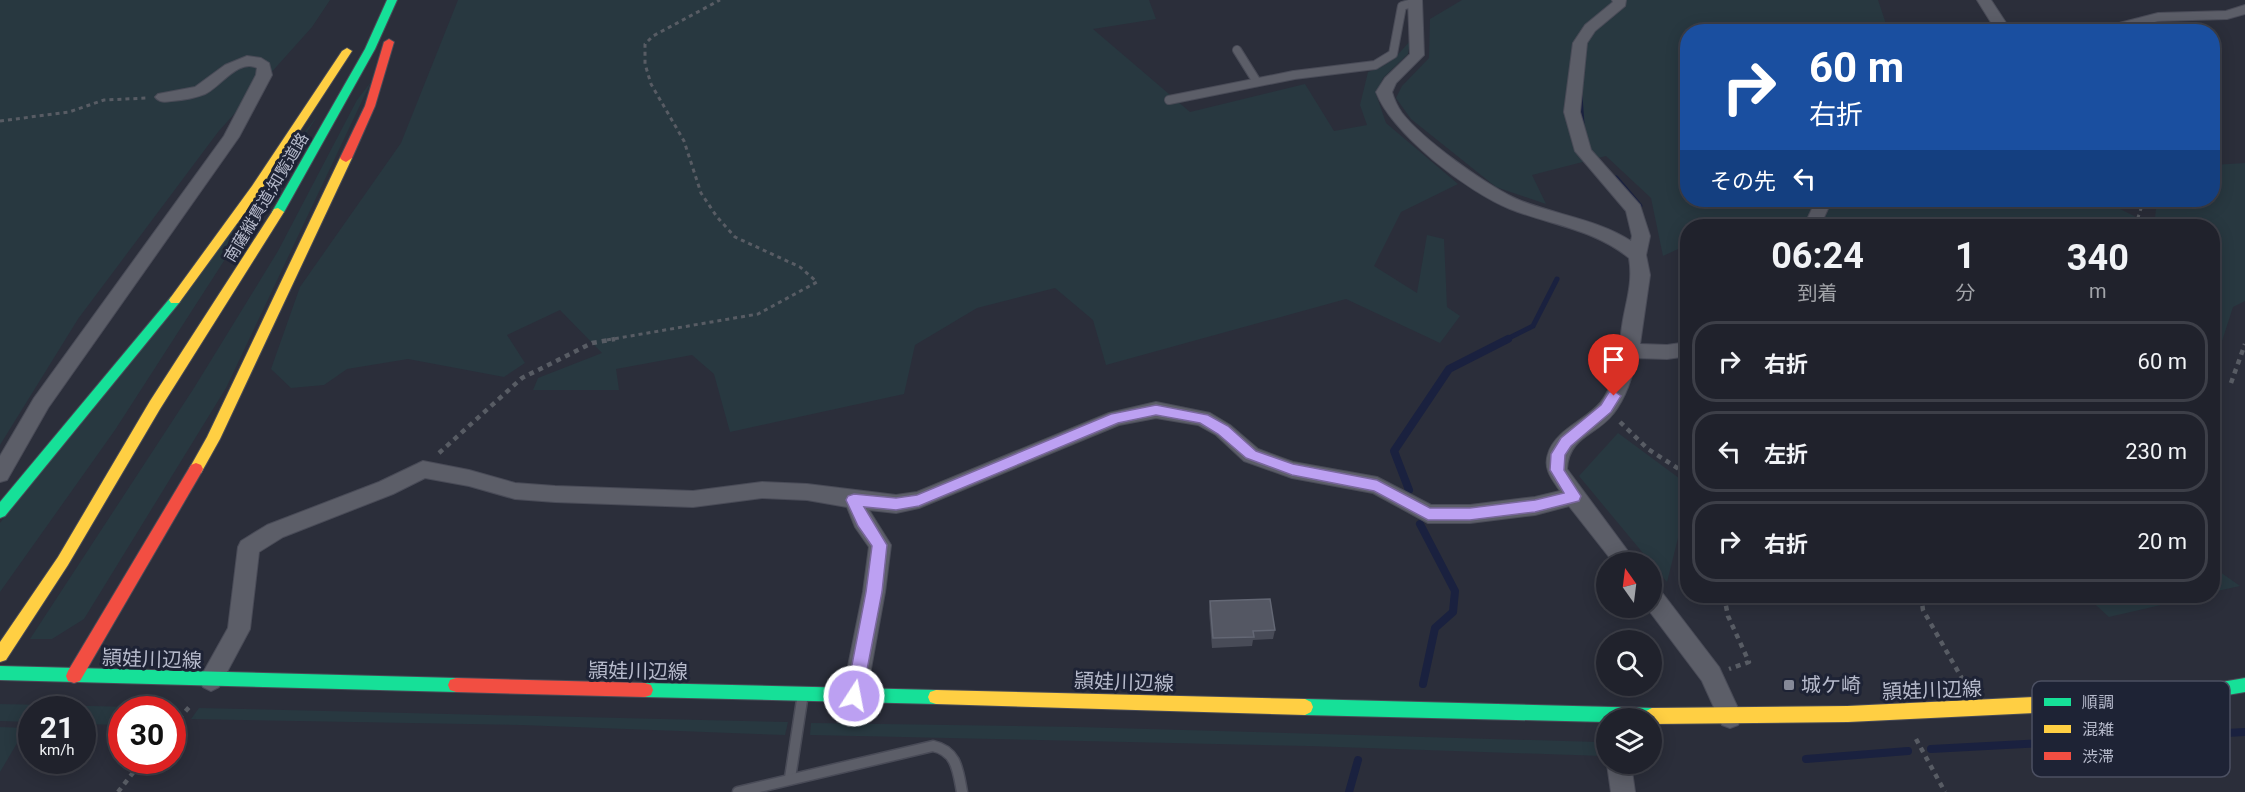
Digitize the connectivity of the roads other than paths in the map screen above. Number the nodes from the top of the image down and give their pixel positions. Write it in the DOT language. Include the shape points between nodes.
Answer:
graph roads {
  1 [pos="381,0"];
  2 [pos="392,0"];
  3 [pos="401,0"];
  4 [pos="1619,0"];
  5 [pos="1984,0"];
  6 [pos="1415,1"];
  7 [pos="2245,9"];
  8 [pos="367,20"];
  9 [pos="2000,24"];
  10 [pos="2132,24"];
  11 [pos="354,40"];
  12 [pos="1237,50"];
  13 [pos="1257,82"];
  14 [pos="163,97"];
  15 [pos="1169,100"];
  16 [pos="1637,255"];
  17 [pos="1680,350"];
  18 [pos="1630,351"];
  19 [pos="156,405"];
  20 [pos="0,474"];
  21 [pos="1574,496"];
  22 [pos="854,500"];
  23 [pos="0,512"];
  24 [pos="72,519"];
  25 [pos="1617,552"];
  26 [pos="1662,610"];
  27 [pos="0,655"];
  28 [pos="0,673"];
  29 [pos="74,676"];
  30 [pos="211,680"];
  31 [pos="2245,685"];
  32 [pos="2230,689"];
  33 [pos="802,695"];
  34 [pos="854,696"];
  35 [pos="2032,706"];
  36 [pos="1596,717"];
  37 [pos="1662,717"];
  38 [pos="1730,717"];
  39 [pos="1620,774"];
  40 [pos="790,778"];
  41 [pos="738,792"];
  42 [pos="962,792"];
  43 [pos="1623,792"];
  1 -- 8 [label="main road"];
  2 -- 19 [label="main road, 南薩縦貫道;知覧道路" via="370,49 277,214"];
  3 -- 29 [label="main road" via="370,106 249,364 213,438"];
  4 -- 16 [label="street" via="1580,43 1572,112 1583,151 1634,209 1641,236"];
  5 -- 9 [label="street"];
  6 -- 13 [label="lane" via="1402,6 1392,54 1375,65"];
  6 -- 16 [label="street" via="1417,55 1384,92 1399,123 1484,190 1515,205 1593,228 1627,245"];
  7 -- 10 [label="street" via="2227,15 2158,17"];
  11 -- 23 [label="main road" via="190,281"];
  12 -- 13 [label="lane"];
  13 -- 15 [label="lane"];
  14 -- 20 [label="street" via="200,90 237,64 250,61 264,66 264,75 231,137 41,403"];
  16 -- 18 [label="street" via="1641,275"];
  17 -- 18 [label="street"];
  18 -- 21 [label="street" via="1621,383 1606,409 1566,442 1558,454 1557,470"];
  19 -- 24 [label="main road, 南薩縦貫道;知覧道路"];
  19 -- 27 [label="main road, 南薩縦貫道;知覧道路" via="63,561"];
  21 -- 22 [label="street" via="1535,506 1428,514 1377,485 1292,470 1251,454 1203,418 1156,410 1116,418 919,500 896,504"];
  21 -- 25 [label="street"];
  22 -- 30 [label="street" via="762,490 693,499 555,494 515,491 423,469 386,488 275,531 249,547 239,629"];
  22 -- 34 [label="street" via="880,545"];
  26 -- 38 [label="street" via="1711,674"];
  28 -- 29 [label="main road, 頴娃川辺線"];
  29 -- 30 [label="main road, 頴娃川辺線"];
  30 -- 33 [label="main road, 頴娃川辺線"];
  31 -- 32 [label="main road, 頴娃川辺線"];
  33 -- 34 [label="main road, 頴娃川辺線"];
  33 -- 40 [label="lane"];
  34 -- 36 [label="main road, 頴娃川辺線"];
  35 -- 38 [label="main road, 頴娃川辺線"];
  37 -- 38 [label="main road, 頴娃川辺線"];
  39 -- 43 [label="street"];
  40 -- 41 [label="lane"];
  40 -- 42 [label="lane" via="933,746 946,749 955,758"];
}
